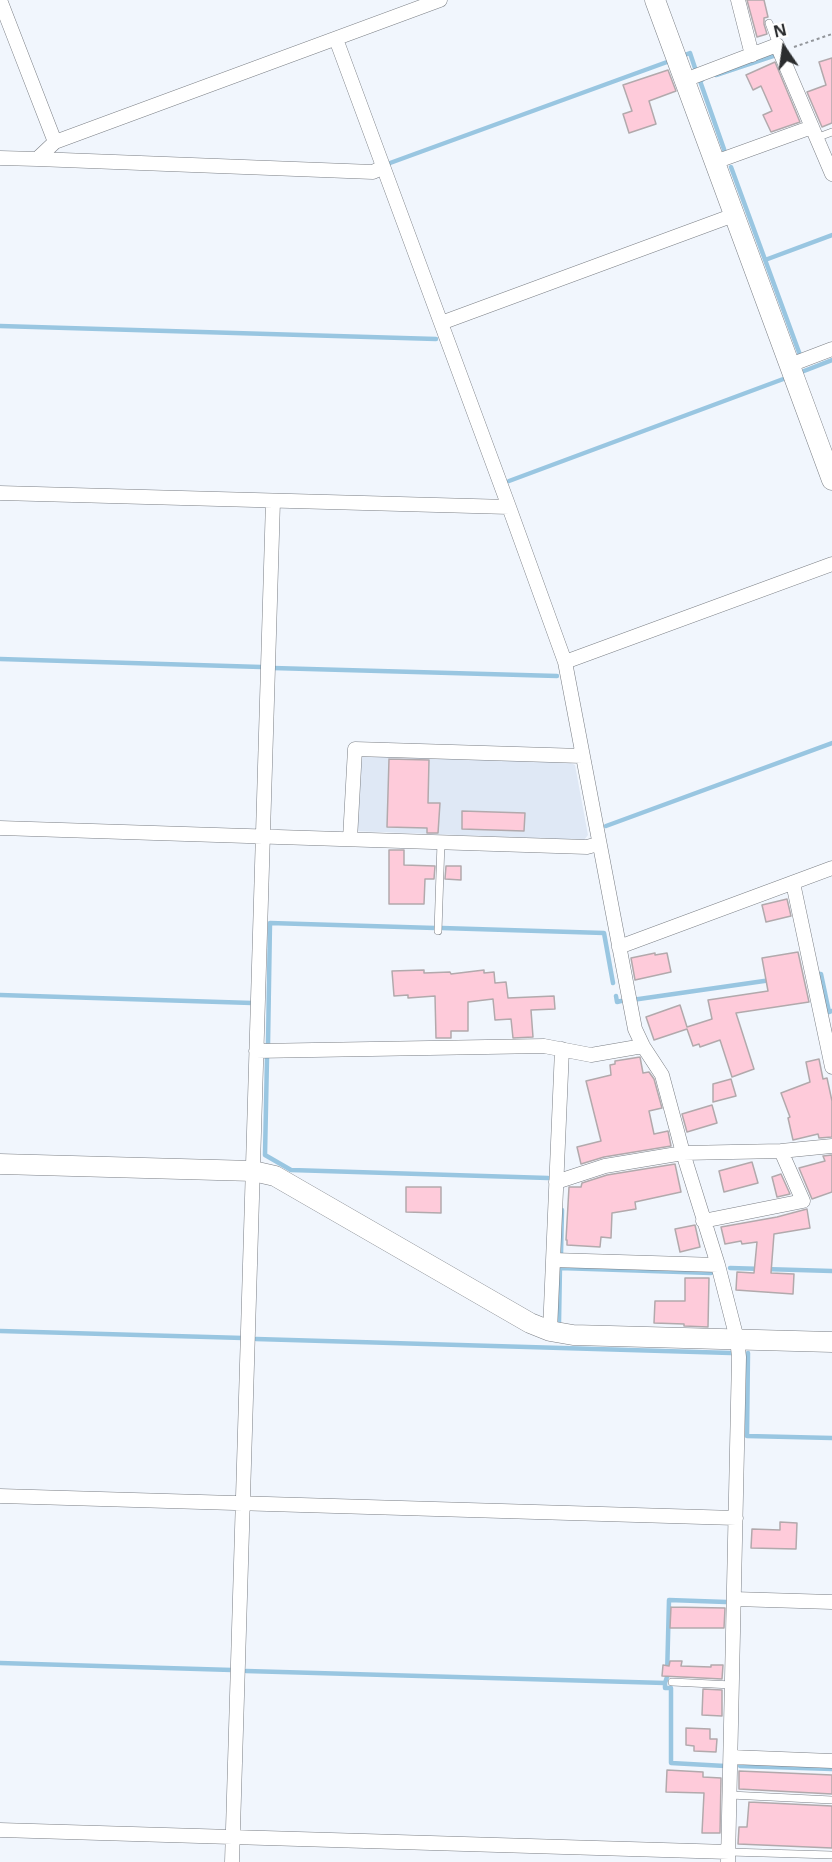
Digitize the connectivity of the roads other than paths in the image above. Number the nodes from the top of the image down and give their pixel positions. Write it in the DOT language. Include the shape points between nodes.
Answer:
graph roads {
  1 [pos="0,0"];
  2 [pos="440,0"];
  3 [pos="655,0"];
  4 [pos="738,0"];
  5 [pos="769,22"];
  6 [pos="336,39"];
  7 [pos="778,49"];
  8 [pos="752,54"];
  9 [pos="685,80"];
  10 [pos="814,132"];
  11 [pos="832,132"];
  12 [pos="55,142"];
  13 [pos="0,158"];
  14 [pos="37,159"];
  15 [pos="715,162"];
  16 [pos="382,167"];
  17 [pos="832,174"];
  18 [pos="734,215"];
  19 [pos="441,324"];
  20 [pos="832,349"];
  21 [pos="790,365"];
  22 [pos="832,480"];
  23 [pos="0,493"];
  24 [pos="273,501"];
  25 [pos="510,507"];
  26 [pos="832,564"];
  27 [pos="564,662"];
  28 [pos="582,756"];
  29 [pos="0,828"];
  30 [pos="262,837"];
  31 [pos="350,839"];
  32 [pos="441,842"];
  33 [pos="598,844"];
  34 [pos="832,868"];
  35 [pos="793,883"];
  36 [pos="438,931"];
  37 [pos="619,946"];
  38 [pos="643,1046"];
  39 [pos="562,1049"];
  40 [pos="256,1051"];
  41 [pos="832,1067"];
  42 [pos="832,1146"];
  43 [pos="781,1151"];
  44 [pos="683,1153"];
  45 [pos="0,1164"];
  46 [pos="253,1171"];
  47 [pos="556,1182"];
  48 [pos="703,1221"];
  49 [pos="553,1260"];
  50 [pos="718,1265"];
  51 [pos="550,1331"];
  52 [pos="737,1340"];
  53 [pos="832,1342"];
  54 [pos="0,1496"];
  55 [pos="243,1504"];
  56 [pos="736,1518"];
  57 [pos="734,1599"];
  58 [pos="832,1602"];
  59 [pos="672,1682"];
  60 [pos="732,1685"];
  61 [pos="731,1757"];
  62 [pos="832,1761"];
  63 [pos="730,1796"];
  64 [pos="832,1800"];
  65 [pos="0,1830"];
  66 [pos="233,1837"];
  67 [pos="832,1855"];
  68 [pos="729,1857"];
  69 [pos="232,1862"];
  1 -- 12 [label="street"];
  2 -- 6 [label="street"];
  3 -- 9 [label="street"];
  4 -- 8 [label="street"];
  5 -- 7 [label="lane"];
  6 -- 12 [label="street"];
  6 -- 16 [label="street"];
  7 -- 8 [label="street"];
  7 -- 10 [label="street"];
  8 -- 9 [label="street"];
  9 -- 15 [label="street"];
  10 -- 11 [label="lane"];
  10 -- 15 [label="street"];
  10 -- 17 [label="street"];
  12 -- 14 [label="street"];
  13 -- 14 [label="street"];
  14 -- 16 [label="street" via="373,172"];
  15 -- 18 [label="street"];
  16 -- 19 [label="street"];
  18 -- 19 [label="street"];
  18 -- 21 [label="street"];
  19 -- 25 [label="street"];
  20 -- 21 [label="street"];
  21 -- 22 [label="street"];
  23 -- 24 [label="street"];
  24 -- 25 [label="street"];
  24 -- 30 [label="street"];
  25 -- 27 [label="street"];
  26 -- 27 [label="street"];
  27 -- 28 [label="street"];
  28 -- 31 [label="street" via="355,749"];
  28 -- 33 [label="street"];
  29 -- 30 [label="street"];
  30 -- 31 [label="street"];
  30 -- 40 [label="street"];
  31 -- 32 [label="street"];
  32 -- 33 [label="street" via="587,847"];
  32 -- 36 [label="lane"];
  33 -- 37 [label="street"];
  34 -- 35 [label="street"];
  35 -- 37 [label="street"];
  35 -- 41 [label="street"];
  37 -- 38 [label="street" via="635,1029"];
  38 -- 39 [label="street" via="591,1055"];
  38 -- 44 [label="street" via="662,1075"];
  39 -- 40 [label="street" via="544,1046"];
  39 -- 47 [label="street"];
  40 -- 46 [label="street"];
  42 -- 43 [label="street"];
  43 -- 44 [label="street"];
  43 -- 48 [label="street" via="803,1201"];
  44 -- 47 [label="street" via="605,1166"];
  44 -- 48 [label="street"];
  45 -- 46 [label="street"];
  46 -- 51 [label="street" via="274,1176"];
  46 -- 55 [label="street"];
  47 -- 49 [label="street"];
  48 -- 50 [label="street"];
  49 -- 50 [label="street"];
  49 -- 51 [label="street"];
  50 -- 52 [label="street"];
  51 -- 52 [label="street"];
  52 -- 53 [label="street"];
  52 -- 56 [label="street"];
  54 -- 55 [label="street"];
  55 -- 56 [label="street"];
  55 -- 66 [label="street"];
  56 -- 57 [label="street"];
  57 -- 58 [label="street"];
  57 -- 60 [label="street"];
  59 -- 60 [label="lane"];
  60 -- 61 [label="street"];
  61 -- 62 [label="street"];
  61 -- 63 [label="street"];
  63 -- 64 [label="lane"];
  63 -- 68 [label="street"];
  65 -- 66 [label="street"];
  66 -- 68 [label="street"];
  66 -- 69 [label="street"];
  67 -- 68 [label="lane"];
}
